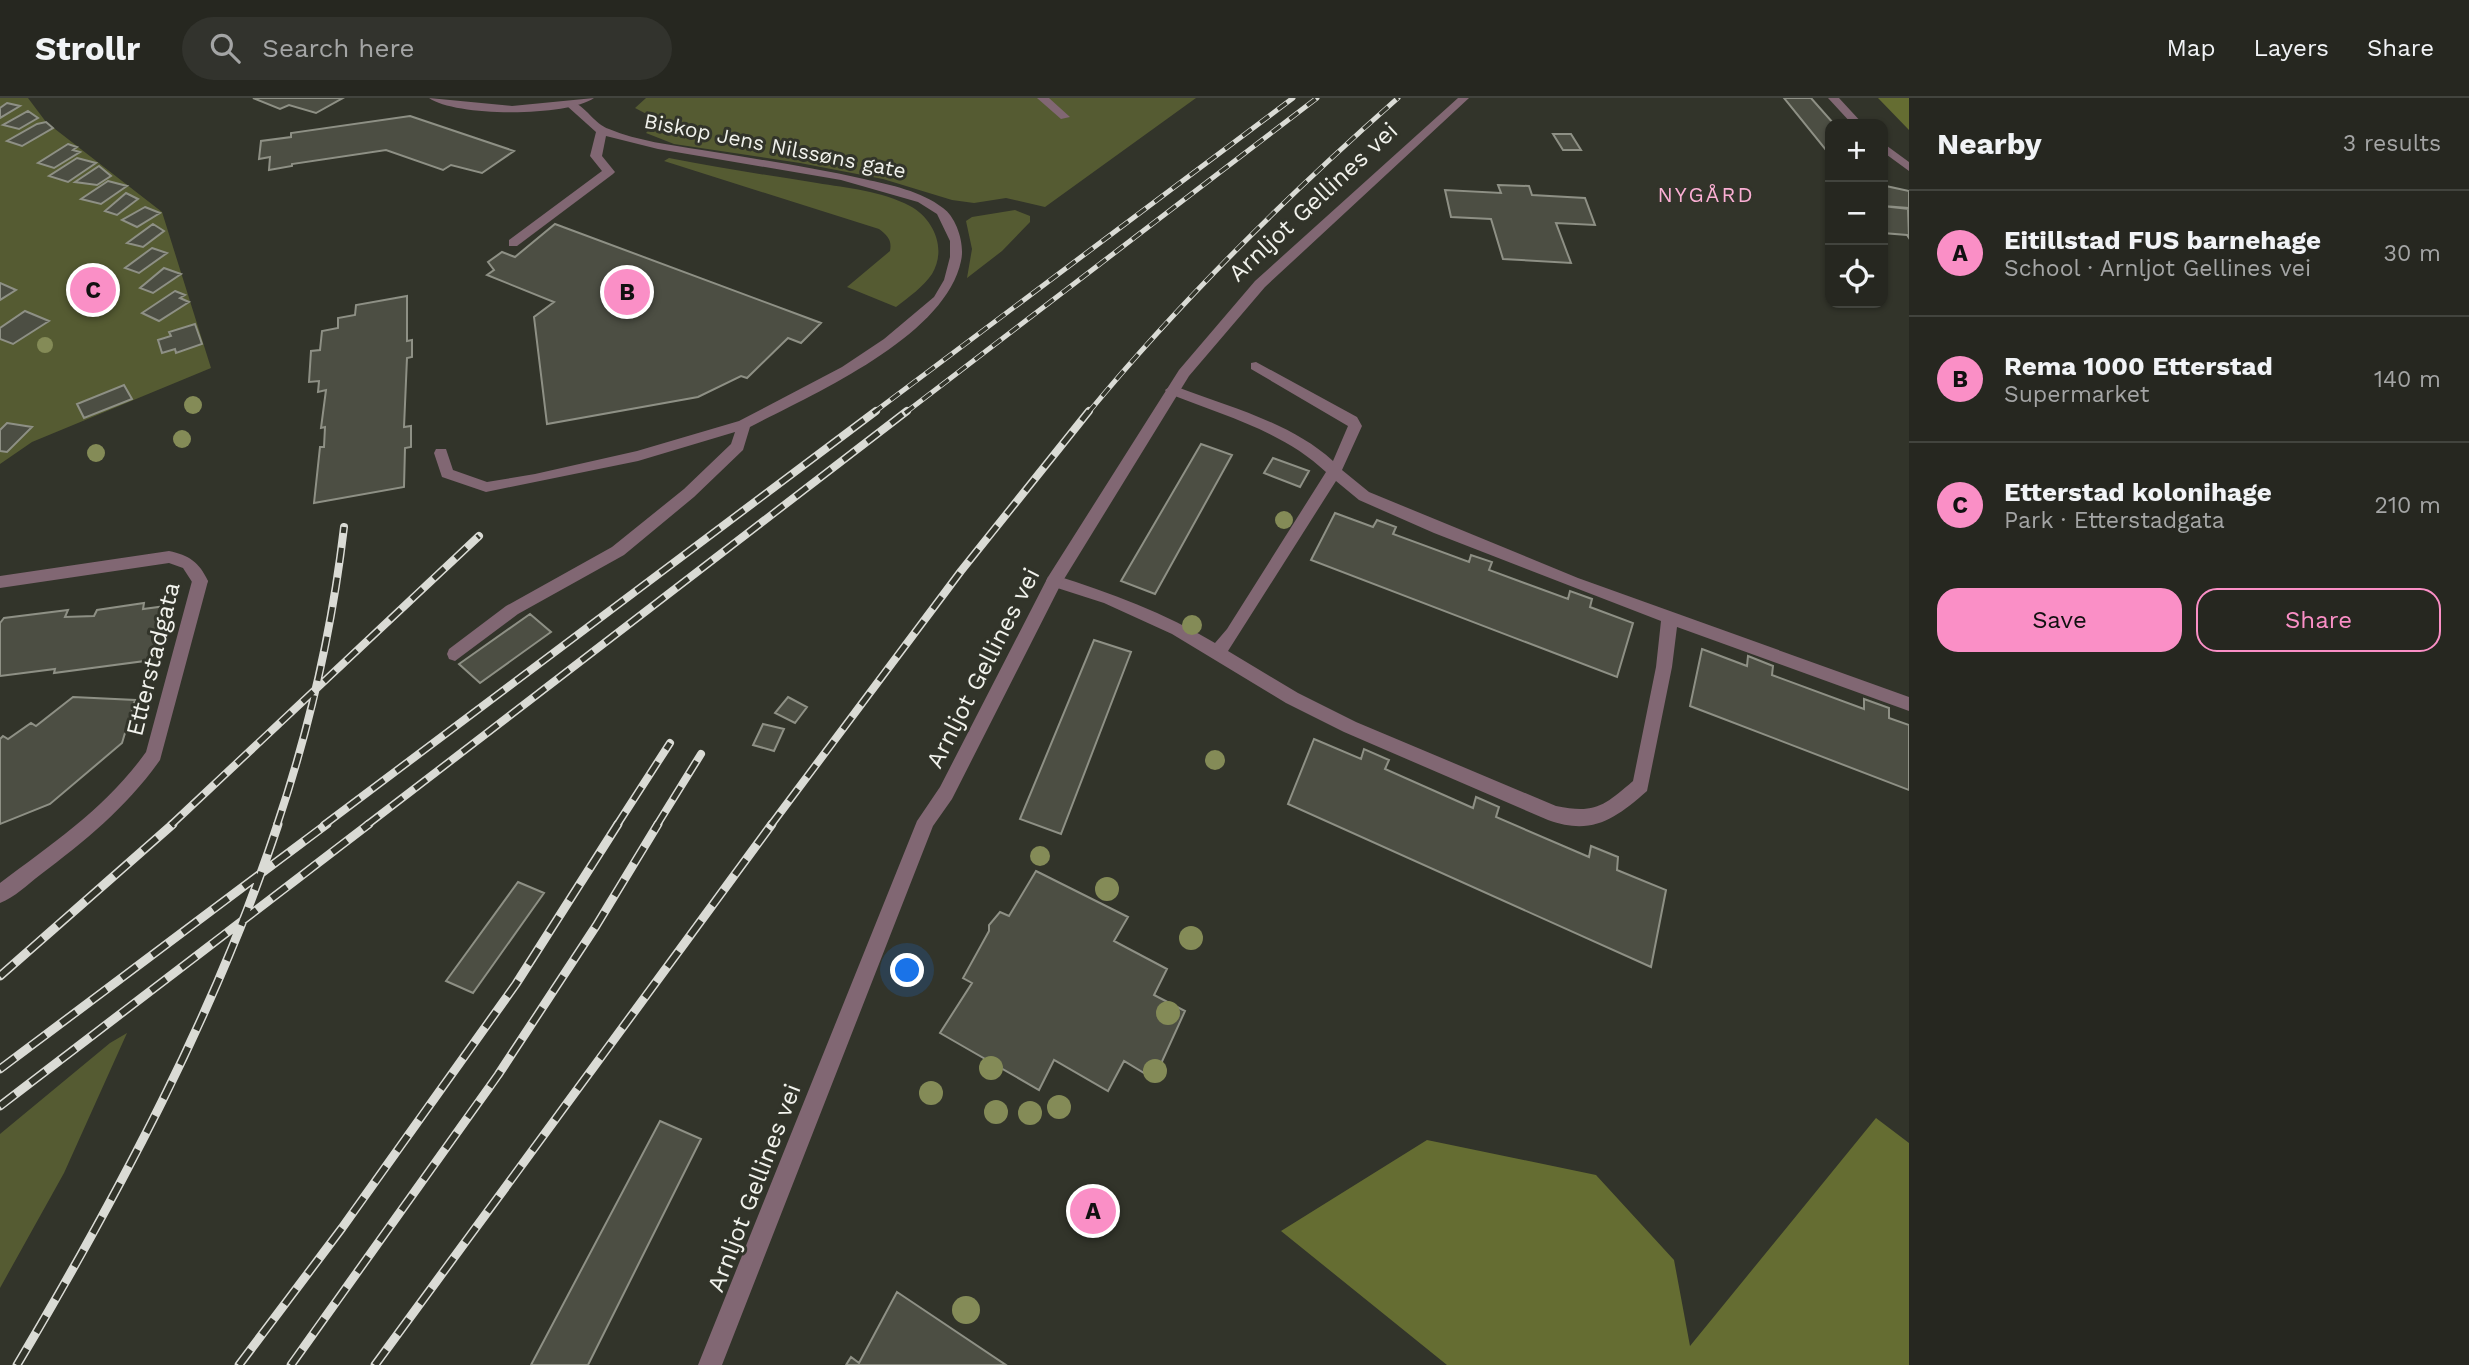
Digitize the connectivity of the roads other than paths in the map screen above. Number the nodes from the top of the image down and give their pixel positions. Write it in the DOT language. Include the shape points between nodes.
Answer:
graph roads {
  1 [pos="434,98"];
  2 [pos="589,98"];
  3 [pos="1042,98"];
  4 [pos="1464,98"];
  5 [pos="1833,98"];
  6 [pos="571,104"];
  7 [pos="1065,117"];
  8 [pos="1853,119"];
  9 [pos="602,131"];
  10 [pos="1888,150"];
  11 [pos="1909,168"];
  12 [pos="513,243"];
  13 [pos="1256,366"];
  14 [pos="1172,390"];
  15 [pos="744,424"];
  16 [pos="440,453"];
  17 [pos="1334,472"];
  18 [pos="1054,580"];
  19 [pos="0,582"];
  20 [pos="1670,617"];
  21 [pos="1219,651"];
  22 [pos="455,654"];
  23 [pos="1909,704"];
  24 [pos="0,894"];
  25 [pos="710,1365"];
  1 -- 6 [label="street" via="496,109"];
  2 -- 6 [label="street"];
  3 -- 7 [label="street"];
  4 -- 14 [label="street, Arnljot Gellines vei" via="1260,284"];
  5 -- 8 [label="street"];
  6 -- 9 [label="street, Biskop Jens Nilssøns gate"];
  9 -- 12 [label="street" via="596,156 610,172"];
  9 -- 15 [label="street, Biskop Jens Nilssøns gate" via="703,156 841,177 899,191 942,212 952,232 956,257 950,280 925,314 847,370"];
  10 -- 11 [label="street"];
  13 -- 17 [label="street" via="1352,419 1355,426"];
  14 -- 17 [label="street" via="1305,447 1327,461"];
  14 -- 18 [label="street, Arnljot Gellines vei"];
  15 -- 16 [label="street, Biskop Jens Nilssøns gate" via="638,456 486,487 446,473"];
  15 -- 22 [label="street" via="737,446 618,551 512,610"];
  17 -- 20 [label="street" via="1369,499"];
  17 -- 21 [label="street"];
  18 -- 21 [label="street" via="1110,599"];
  18 -- 25 [label="street, Arnljot Gellines vei" via="946,793 926,821"];
  19 -- 24 [label="street, Etterstadgata" via="169,557 193,565 200,581 154,755 115,804"];
  20 -- 21 [label="street" via="1641,785 1599,818 1554,814 1350,727 1292,698"];
  20 -- 23 [label="street"];
}
